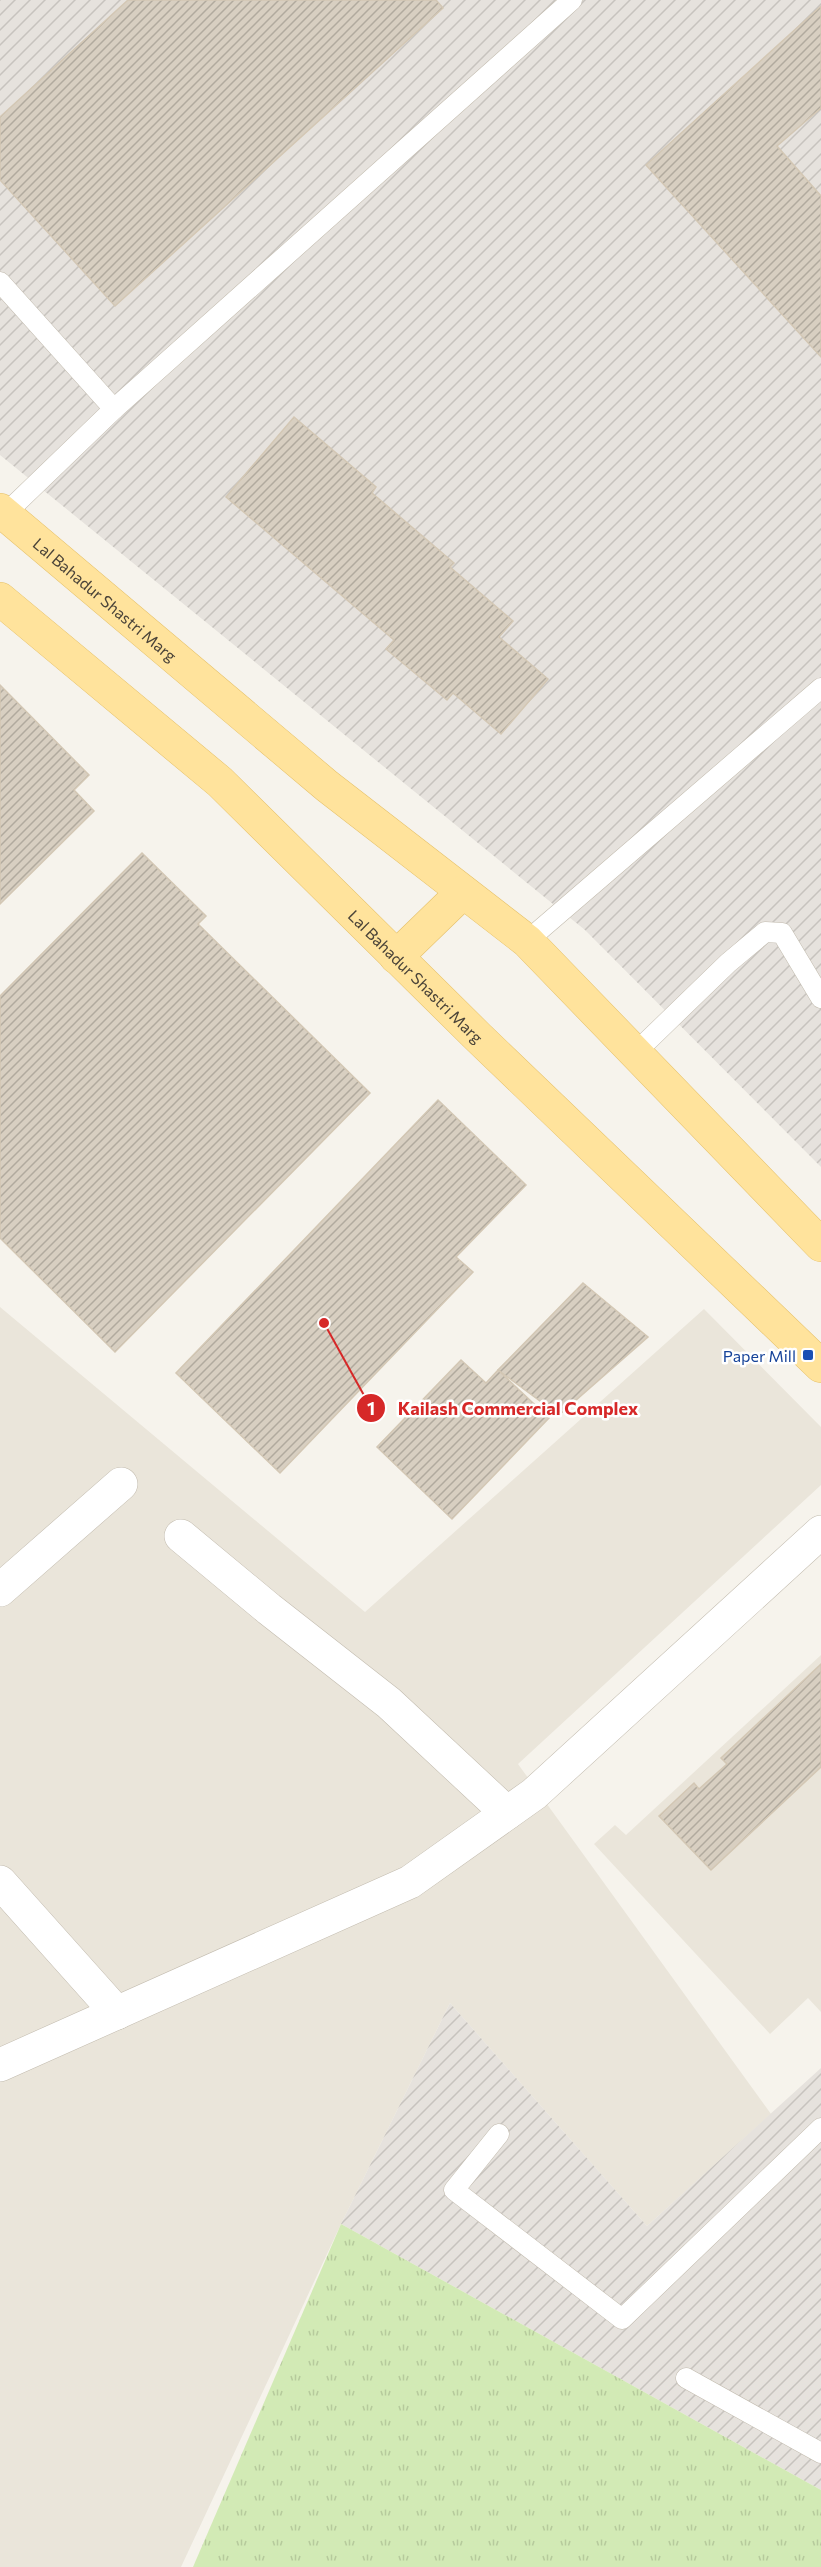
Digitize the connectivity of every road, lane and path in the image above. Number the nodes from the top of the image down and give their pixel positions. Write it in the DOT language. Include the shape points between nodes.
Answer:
graph roads {
  1 [pos="572,0"];
  2 [pos="0,282"];
  3 [pos="114,409"];
  4 [pos="2,512"];
  5 [pos="2,605"];
  6 [pos="821,688"];
  7 [pos="463,892"];
  8 [pos="527,941"];
  9 [pos="396,957"];
  10 [pos="821,998"];
  11 [pos="635,1053"];
  12 [pos="821,1244"];
  13 [pos="821,1366"];
  14 [pos="121,1484"];
  15 [pos="821,1532"];
  16 [pos="181,1536"];
  17 [pos="0,1590"];
  18 [pos="507,1813"];
  19 [pos="0,1882"];
  20 [pos="117,2013"];
  21 [pos="0,2065"];
  22 [pos="821,2128"];
  23 [pos="499,2134"];
  24 [pos="686,2378"];
  25 [pos="821,2453"];
  1 -- 3 [label="lane"];
  2 -- 3 [label="lane"];
  3 -- 4 [label="lane"];
  4 -- 7 [label="main road, Lal Bahadur Shastri Marg" via="327,786"];
  5 -- 9 [label="main road, Lal Bahadur Shastri Marg" via="220,782"];
  6 -- 8 [label="lane"];
  7 -- 8 [label="main road, Lal Bahadur Shastri Marg"];
  7 -- 9 [label="main road"];
  8 -- 11 [label="main road, Lal Bahadur Shastri Marg"];
  9 -- 13 [label="main road, Lal Bahadur Shastri Marg"];
  10 -- 11 [label="lane" via="782,933 765,932"];
  11 -- 12 [label="main road, Lal Bahadur Shastri Marg"];
  14 -- 17 [label="street"];
  15 -- 18 [label="street" via="534,1794"];
  16 -- 18 [label="street" via="388,1703"];
  18 -- 20 [label="street" via="410,1882"];
  19 -- 20 [label="street"];
  20 -- 21 [label="street"];
  22 -- 23 [label="lane" via="622,2319 454,2190"];
  24 -- 25 [label="lane"];
}
